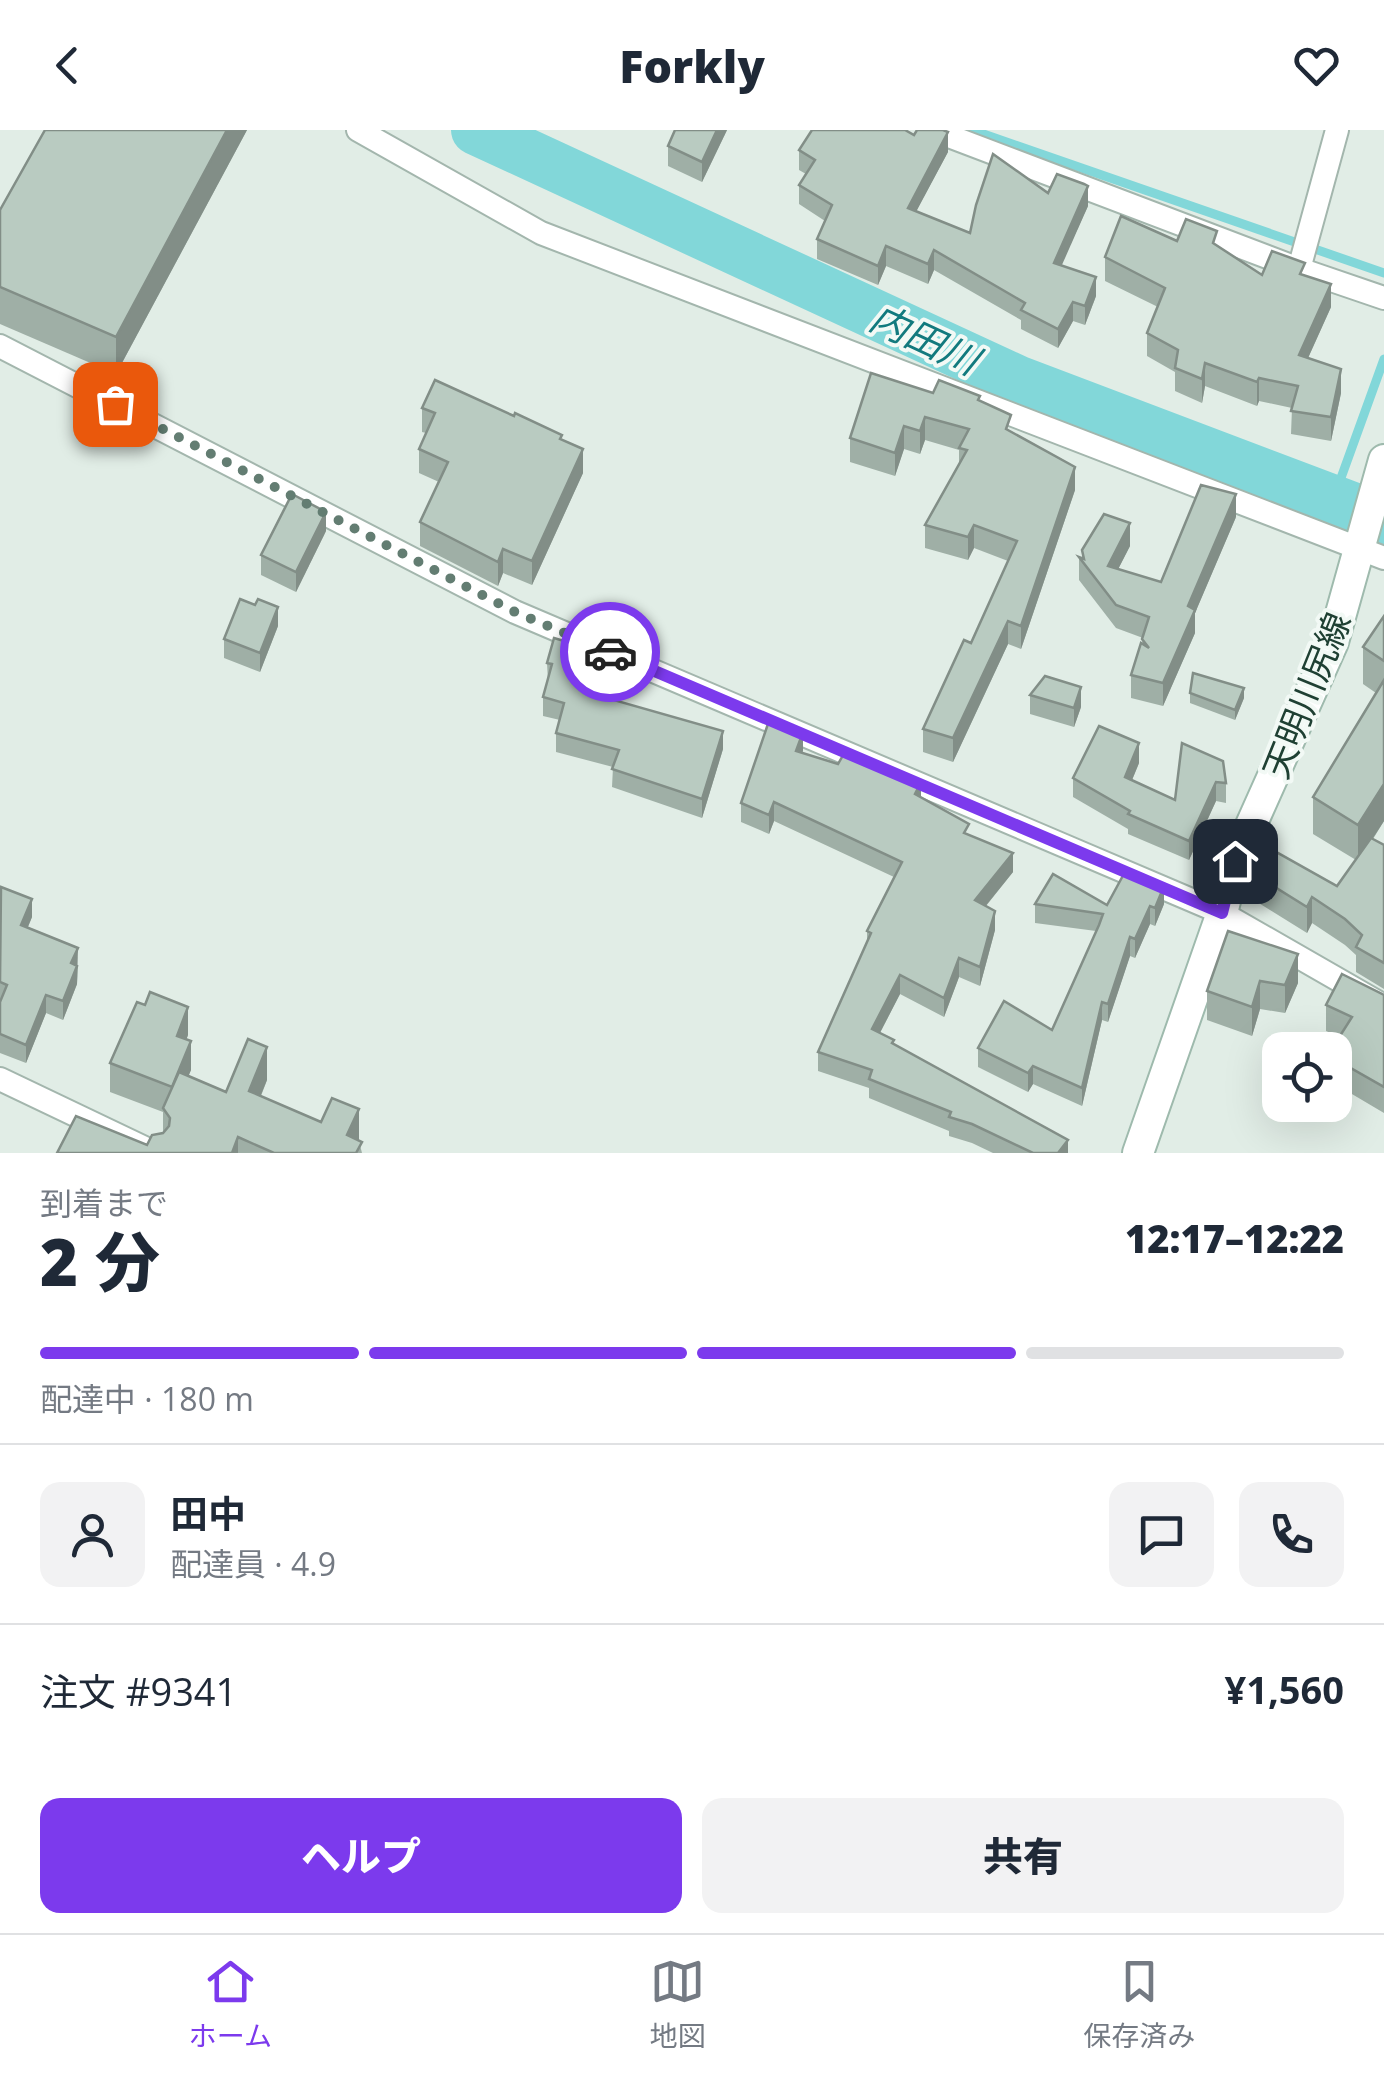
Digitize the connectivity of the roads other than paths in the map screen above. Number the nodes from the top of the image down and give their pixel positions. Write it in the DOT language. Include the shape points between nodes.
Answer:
graph roads {
  1 [pos="358,130"];
  2 [pos="933,130"];
  3 [pos="1337,130"];
  4 [pos="1299,270"];
  5 [pos="1384,298"];
  6 [pos="0,346"];
  7 [pos="1384,460"];
  8 [pos="1368,547"];
  9 [pos="1222,913"];
  10 [pos="1384,1006"];
  11 [pos="0,1079"];
  12 [pos="156,1153"];
  13 [pos="1138,1153"];
  1 -- 8 [label="street" via="541,233"];
  2 -- 4 [label="street"];
  3 -- 4 [label="street"];
  4 -- 5 [label="street"];
  6 -- 9 [label="street" via="515,612"];
  7 -- 8 [label="main road, 天明川尻線"];
  8 -- 9 [label="main road, 天明川尻線" via="1235,861"];
  9 -- 10 [label="street"];
  9 -- 13 [label="main road, 天明川尻線"];
  11 -- 12 [label="street"];
}
